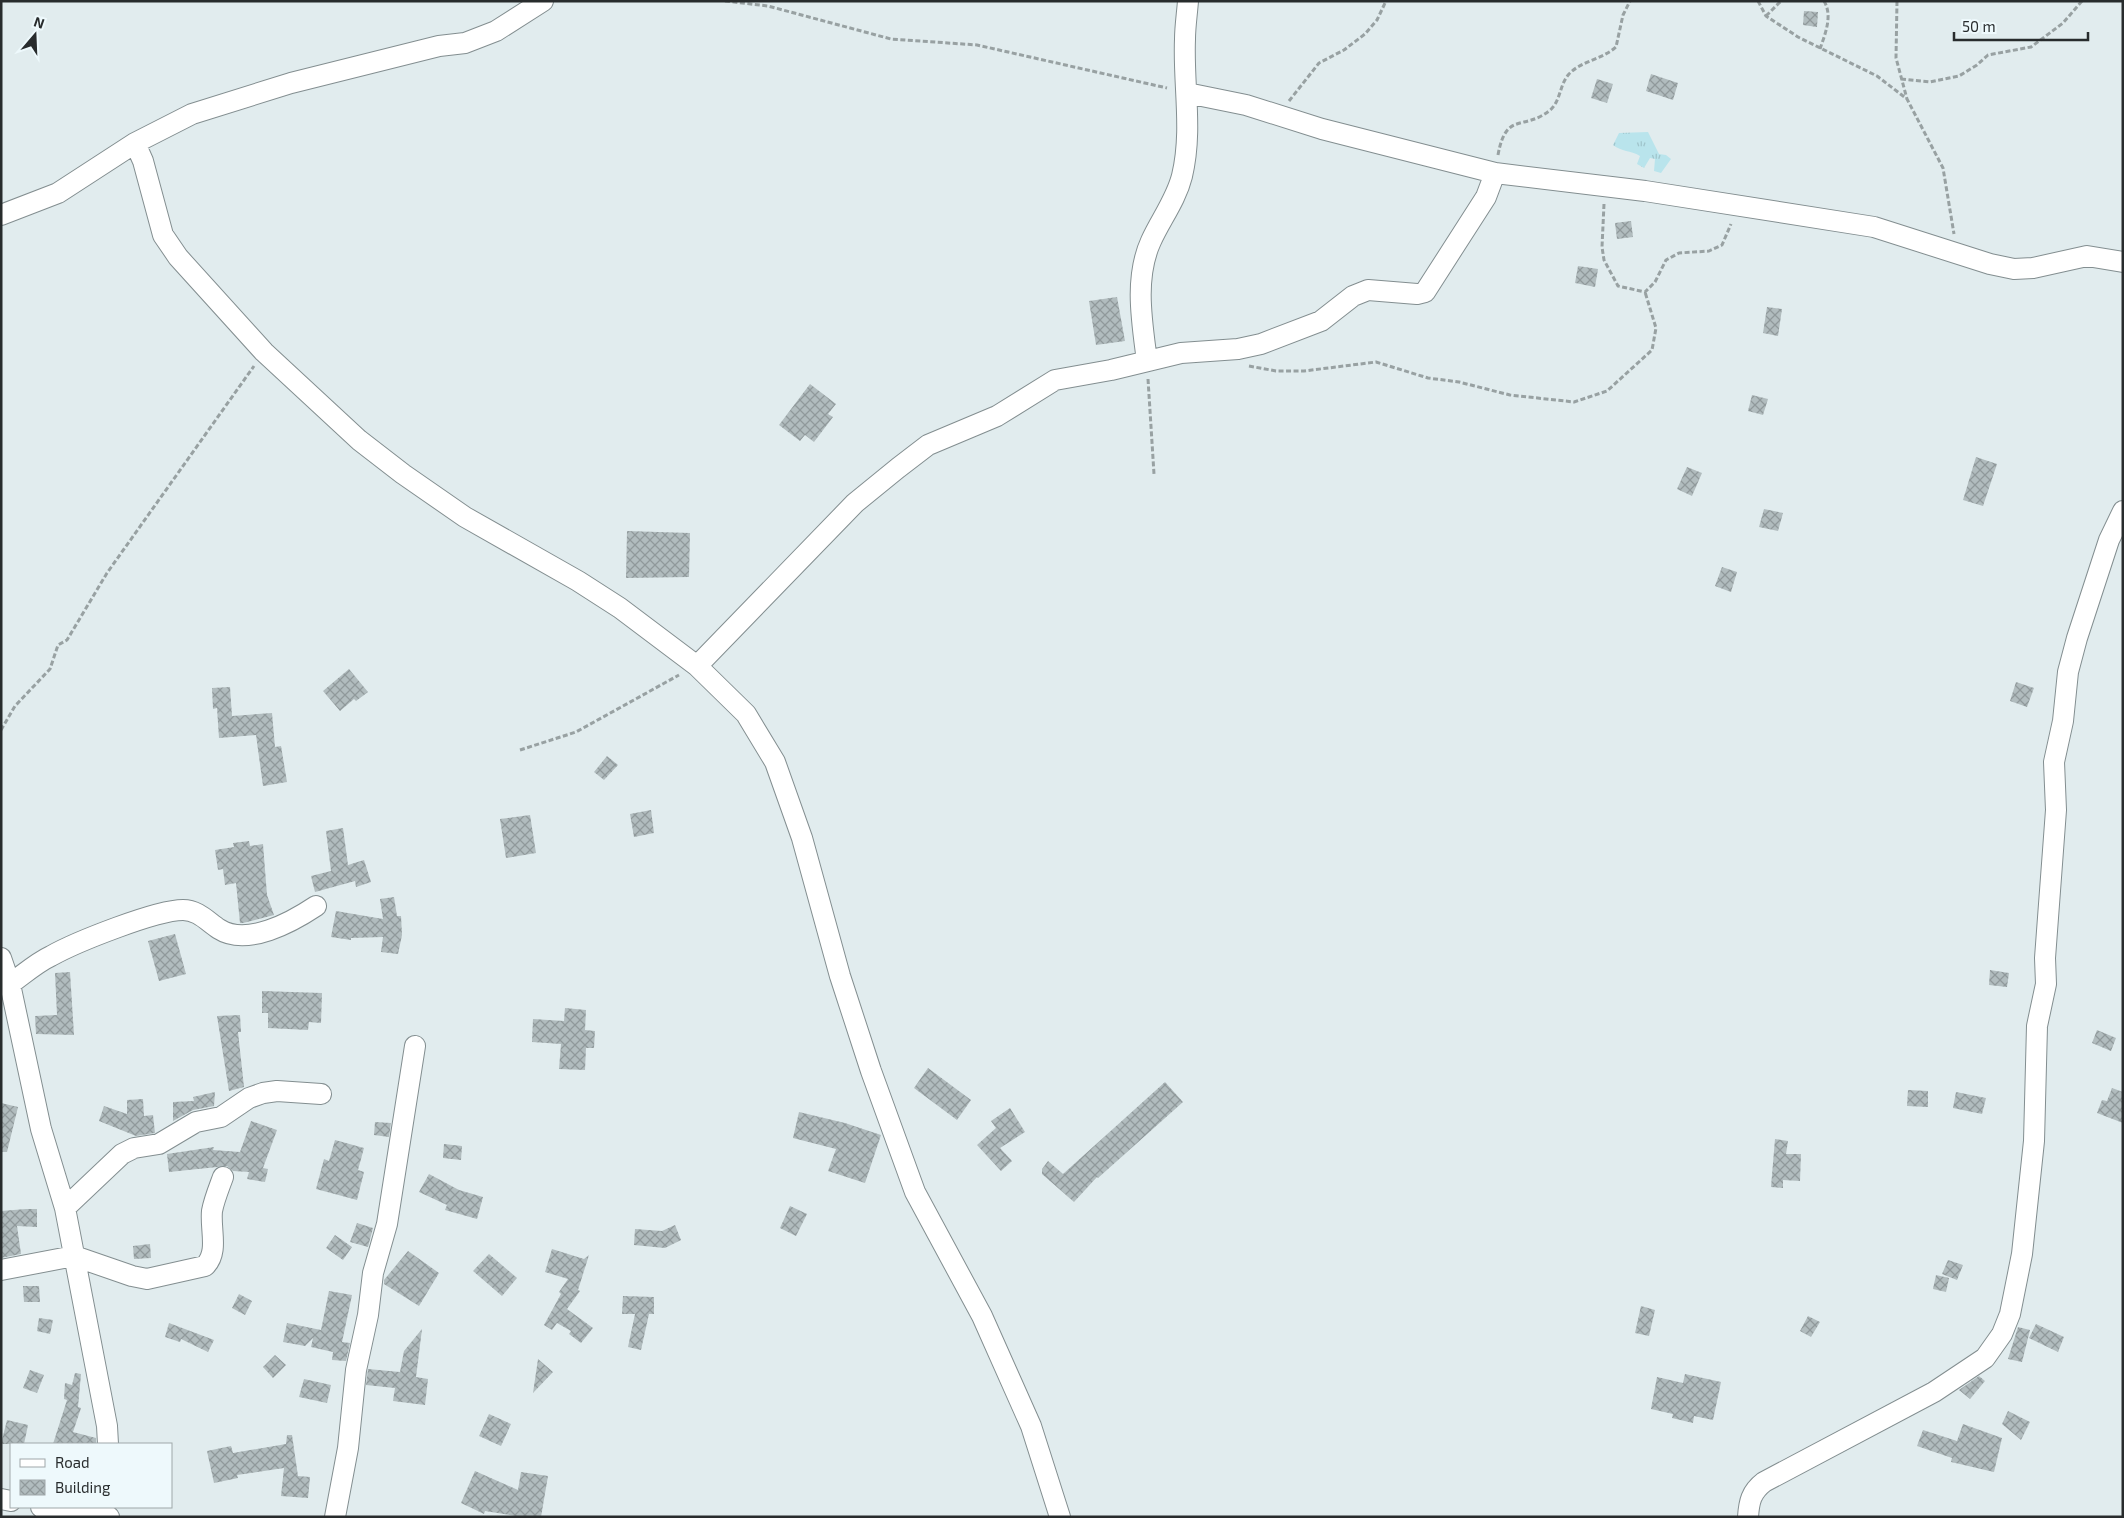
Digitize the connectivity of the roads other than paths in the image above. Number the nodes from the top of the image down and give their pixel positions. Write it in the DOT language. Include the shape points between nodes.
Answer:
graph roads {
  1 [pos="543,1"];
  2 [pos="1188,1"];
  3 [pos="1187,93"];
  4 [pos="135,143"];
  5 [pos="1495,173"];
  6 [pos="1,215"];
  7 [pos="2123,262"];
  8 [pos="1147,361"];
  9 [pos="2123,511"];
  10 [pos="697,666"];
  11 [pos="316,906"];
  12 [pos="1,958"];
  13 [pos="10,984"];
  14 [pos="415,1046"];
  15 [pos="320,1094"];
  16 [pos="223,1177"];
  17 [pos="65,1208"];
  18 [pos="74,1256"];
  19 [pos="1,1270"];
  20 [pos="108,1443"];
  21 [pos="56,1508"];
  22 [pos="87,1510"];
  23 [pos="109,1517"];
  24 [pos="335,1517"];
  25 [pos="1060,1517"];
  26 [pos="1748,1517"];
  1 -- 4 [label="street" via="496,31 465,43 405,54 242,96 192,114"];
  2 -- 3 [label="street" via="1185,40"];
  3 -- 5 [label="street" via="1246,105 1322,129"];
  3 -- 8 [label="street" via="1187,145 1182,176 1173,201 1150,242 1142,277 1140,308"];
  4 -- 6 [label="street" via="58,194"];
  4 -- 10 [label="street" via="163,235 264,352 360,440 403,474 465,517 620,608"];
  5 -- 7 [label="street" via="1874,227 2014,269 2033,268 2077,256 2099,256"];
  5 -- 8 [label="street" via="1486,197 1424,292 1368,290 1353,296 1322,321 1261,344 1181,353"];
  8 -- 10 [label="street" via="1055,380 997,416 928,446 855,503"];
  9 -- 26 [label="street" via="2109,540 2077,638 2068,672 2063,721 2054,762 2056,810 2046,984 2037,1026 2034,1141 2022,1254 2010,1314 2002,1334 1985,1358 1934,1392 1764,1482 1751,1496"];
  10 -- 25 [label="street" via="746,714 775,762 802,838 868,1063 915,1192 982,1316 1030,1426"];
  11 -- 13 [label="street" via="294,920 246,937 220,930 192,910 147,918 69,946"];
  12 -- 13 [label="street"];
  13 -- 17 [label="street" via="41,1129"];
  14 -- 24 [label="street" via="387,1224 373,1273 356,1370 349,1441"];
  15 -- 17 [label="street" via="263,1092 221,1117 196,1122 159,1144 128,1151"];
  16 -- 18 [label="street" via="212,1208 211,1260 205,1266 148,1278 132,1276"];
  17 -- 18 [label="street"];
  18 -- 19 [label="street"];
  18 -- 20 [label="street"];
  21 -- 22 [label="street"];
  22 -- 23 [label="street"];
}
